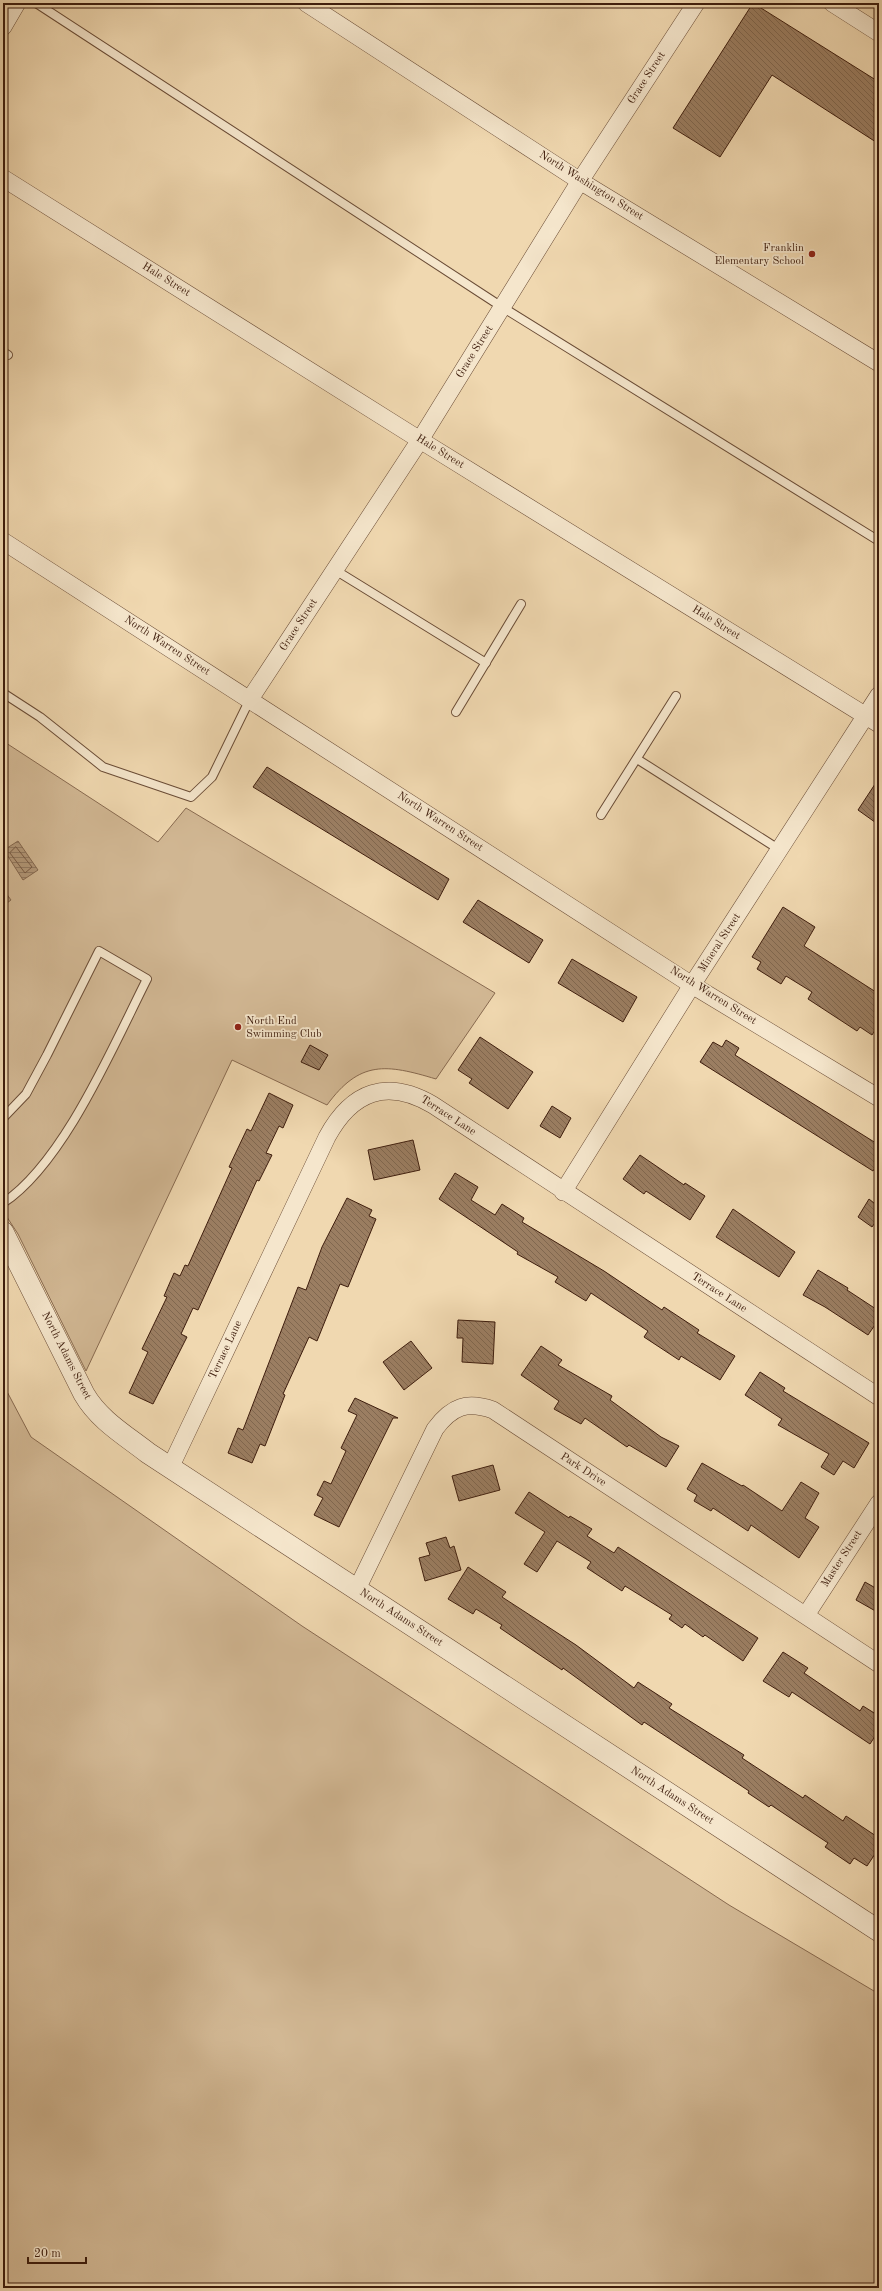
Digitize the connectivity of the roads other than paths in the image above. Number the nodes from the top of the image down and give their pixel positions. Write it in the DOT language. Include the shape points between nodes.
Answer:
graph roads {
  1 [pos="17,3"];
  2 [pos="36,3"];
  3 [pos="306,3"];
  4 [pos="696,3"];
  5 [pos="832,3"];
  6 [pos="3,27"];
  7 [pos="879,34"];
  8 [pos="3,178"];
  9 [pos="580,181"];
  10 [pos="502,307"];
  11 [pos="879,363"];
  12 [pos="420,440"];
  13 [pos="3,541"];
  14 [pos="879,541"];
  15 [pos="335,570"];
  16 [pos="521,604"];
  17 [pos="486,663"];
  18 [pos="3,693"];
  19 [pos="879,695"];
  20 [pos="676,696"];
  21 [pos="250,699"];
  22 [pos="456,712"];
  23 [pos="872,720"];
  24 [pos="637,759"];
  25 [pos="601,815"];
  26 [pos="780,850"];
  27 [pos="692,985"];
  28 [pos="879,1098"];
  29 [pos="3,1118"];
  30 [pos="564,1192"];
  31 [pos="3,1202"];
  32 [pos="3,1232"];
  33 [pos="879,1397"];
  34 [pos="170,1468"];
  35 [pos="879,1503"];
  36 [pos="357,1589"];
  37 [pos="806,1615"];
  38 [pos="879,1664"];
  39 [pos="879,1931"];
  1 -- 6 [label="street"];
  2 -- 10 [label="lane"];
  3 -- 9 [label="street, North Washington Street"];
  4 -- 9 [label="street, Grace Street"];
  5 -- 7 [label="street"];
  8 -- 12 [label="street, Hale Street"];
  9 -- 10 [label="street, Grace Street"];
  9 -- 11 [label="street, North Washington Street"];
  10 -- 12 [label="street, Grace Street"];
  10 -- 14 [label="lane"];
  12 -- 15 [label="street, Grace Street"];
  12 -- 23 [label="street, Hale Street"];
  13 -- 21 [label="street, North Warren Street"];
  15 -- 17 [label="lane"];
  15 -- 21 [label="street, Grace Street"];
  16 -- 17 [label="lane"];
  17 -- 22 [label="lane"];
  18 -- 21 [label="lane" via="40,716 103,767 191,797 212,777"];
  19 -- 23 [label="street, Mineral Street"];
  20 -- 24 [label="lane"];
  21 -- 27 [label="street, North Warren Street"];
  23 -- 26 [label="street, Mineral Street"];
  24 -- 25 [label="lane"];
  24 -- 26 [label="lane"];
  26 -- 27 [label="street, Mineral Street"];
  27 -- 28 [label="street, North Warren Street"];
  27 -- 30 [label="street, Mineral Street"];
  29 -- 31 [label="lane" via="26,1094 99,951 147,979 91,1088 50,1157 29,1180"];
  30 -- 33 [label="street, Terrace Lane"];
  30 -- 34 [label="street, Terrace Lane" via="415,1095 399,1091 381,1091 362,1097 336,1120 327,1137"];
  32 -- 34 [label="street, North Adams Street" via="90,1403 112,1426"];
  34 -- 36 [label="street, North Adams Street"];
  35 -- 37 [label="street, Master Street"];
  36 -- 37 [label="street, Park Drive" via="436,1429 455,1409 480,1405 494,1410"];
  36 -- 39 [label="street, North Adams Street"];
  37 -- 38 [label="street, Park Drive"];
}
